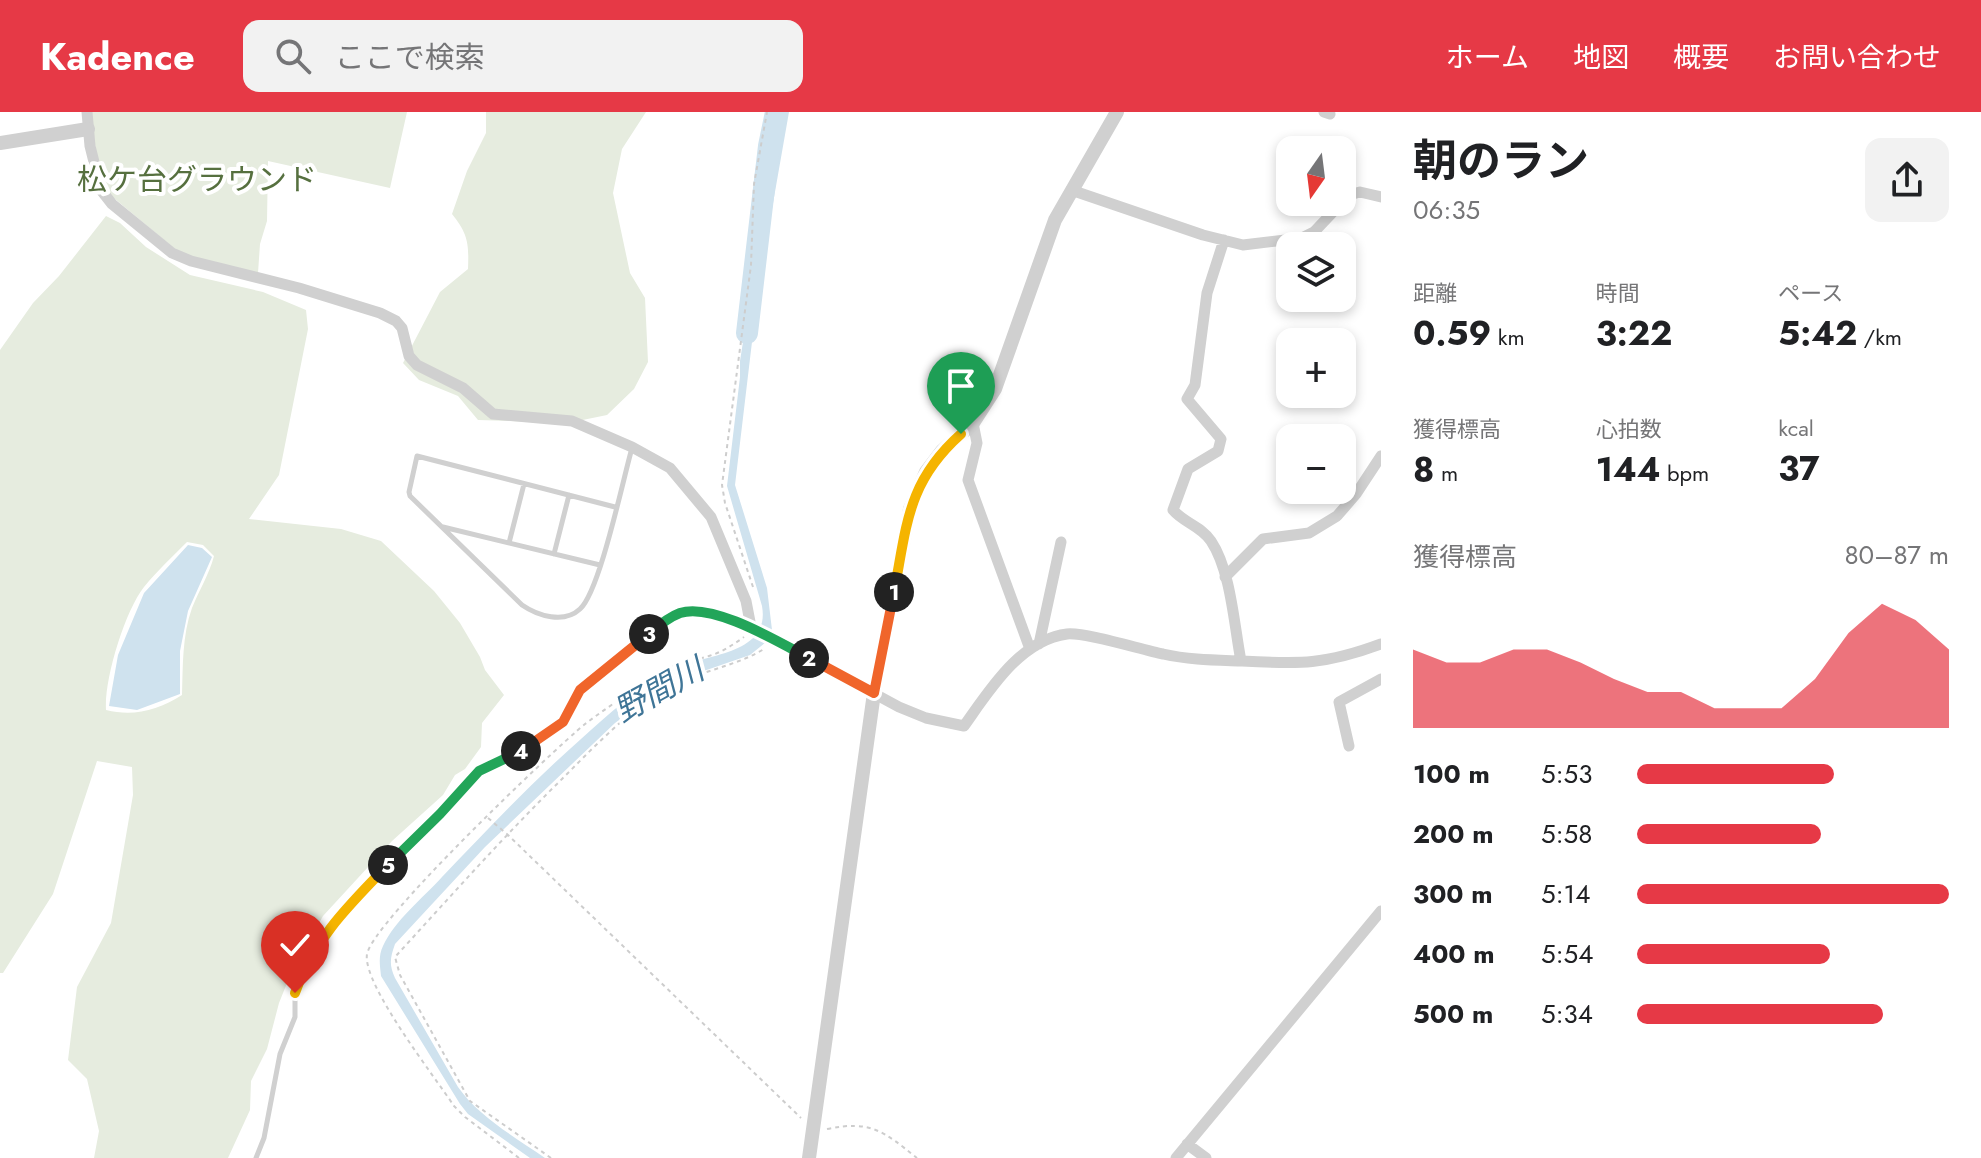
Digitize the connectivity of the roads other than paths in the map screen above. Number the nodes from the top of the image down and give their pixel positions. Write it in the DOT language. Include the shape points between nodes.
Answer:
graph roads {
  1 [pos="87,112"];
  2 [pos="1117,112"];
  3 [pos="88,129"];
  4 [pos="0,143"];
  5 [pos="1071,190"];
  6 [pos="1381,197"];
  7 [pos="1224,240"];
  8 [pos="973,423"];
  9 [pos="632,447"];
  10 [pos="1381,456"];
  11 [pos="524,484"];
  12 [pos="569,495"];
  13 [pos="615,507"];
  14 [pos="442,527"];
  15 [pos="1061,542"];
  16 [pos="509,543"];
  17 [pos="554,554"];
  18 [pos="600,565"];
  19 [pos="1225,577"];
  20 [pos="751,627"];
  21 [pos="1381,644"];
  22 [pos="1034,647"];
  23 [pos="1241,661"];
  24 [pos="1381,679"];
  25 [pos="874,693"];
  26 [pos="1349,746"];
  27 [pos="1381,911"];
  28 [pos="1187,1144"];
  29 [pos="256,1158"];
  30 [pos="809,1158"];
  31 [pos="1176,1158"];
  32 [pos="1206,1158"];
  1 -- 3 [label="street"];
  2 -- 5 [label="street"];
  3 -- 4 [label="street"];
  3 -- 9 [label="street" via="95,172 106,198 172,253 380,313 402,328 409,356 417,365 463,388 493,414 572,421"];
  5 -- 7 [label="street"];
  5 -- 8 [label="street" via="1055,220 995,389"];
  6 -- 7 [label="street" via="1349,195 1302,238 1243,245"];
  7 -- 19 [label="street" via="1207,293 1195,385 1187,399 1221,439 1218,451 1188,469 1173,510 1211,542"];
  8 -- 22 [label="street" via="977,443 968,480"];
  8 -- 25 [label="street" via="942,451 914,499"];
  9 -- 13 [label="lane"];
  9 -- 20 [label="street" via="670,468 711,517 746,601"];
  10 -- 19 [label="street" via="1337,516 1309,533 1263,539"];
  11 -- 12 [label="lane"];
  11 -- 14 [label="lane" via="417,456 410,496"];
  11 -- 16 [label="lane"];
  12 -- 13 [label="lane"];
  12 -- 17 [label="lane"];
  13 -- 18 [label="lane"];
  14 -- 16 [label="lane"];
  14 -- 18 [label="lane" via="522,605 551,617 568,617 584,605"];
  15 -- 22 [label="street"];
  16 -- 17 [label="lane"];
  17 -- 18 [label="lane"];
  19 -- 23 [label="street"];
  20 -- 25 [label="street"];
  20 -- 29 [label="lane" via="700,612 669,618 580,690 563,722 518,753 479,771 341,913 304,968 295,993 295,1017 280,1054"];
  21 -- 23 [label="street" via="1321,663"];
  22 -- 23 [label="street" via="1067,634 1191,660"];
  22 -- 25 [label="street" via="990,688 964,726 926,718"];
  24 -- 26 [label="street" via="1339,702"];
  25 -- 30 [label="street"];
  27 -- 28 [label="street"];
  28 -- 31 [label="street"];
  28 -- 32 [label="street"];
}
